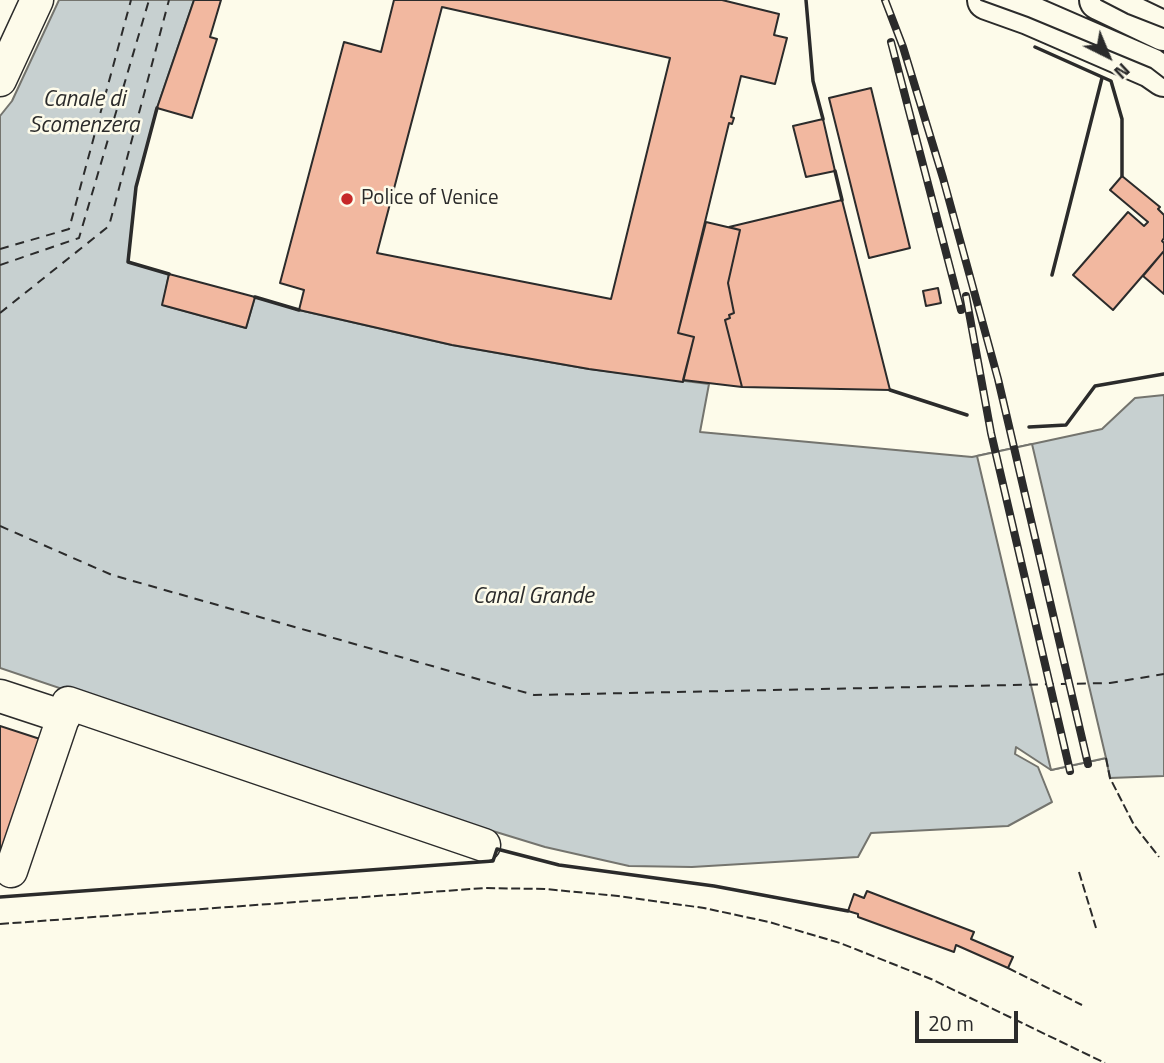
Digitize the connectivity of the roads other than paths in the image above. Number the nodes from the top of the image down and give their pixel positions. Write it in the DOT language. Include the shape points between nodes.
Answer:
graph roads {
  1 [pos="37,0"];
  2 [pos="987,0"];
  3 [pos="1099,0"];
  4 [pos="1164,31"];
  5 [pos="1159,73"];
  6 [pos="0,80"];
  7 [pos="0,696"];
  8 [pos="64,717"];
  9 [pos="484,845"];
  10 [pos="11,871"];
  1 -- 6 [label="street"];
  2 -- 5 [label="main road"];
  3 -- 4 [label="main road"];
  7 -- 8 [label="street"];
  8 -- 9 [label="street" via="68,704"];
  8 -- 10 [label="street"];
}
